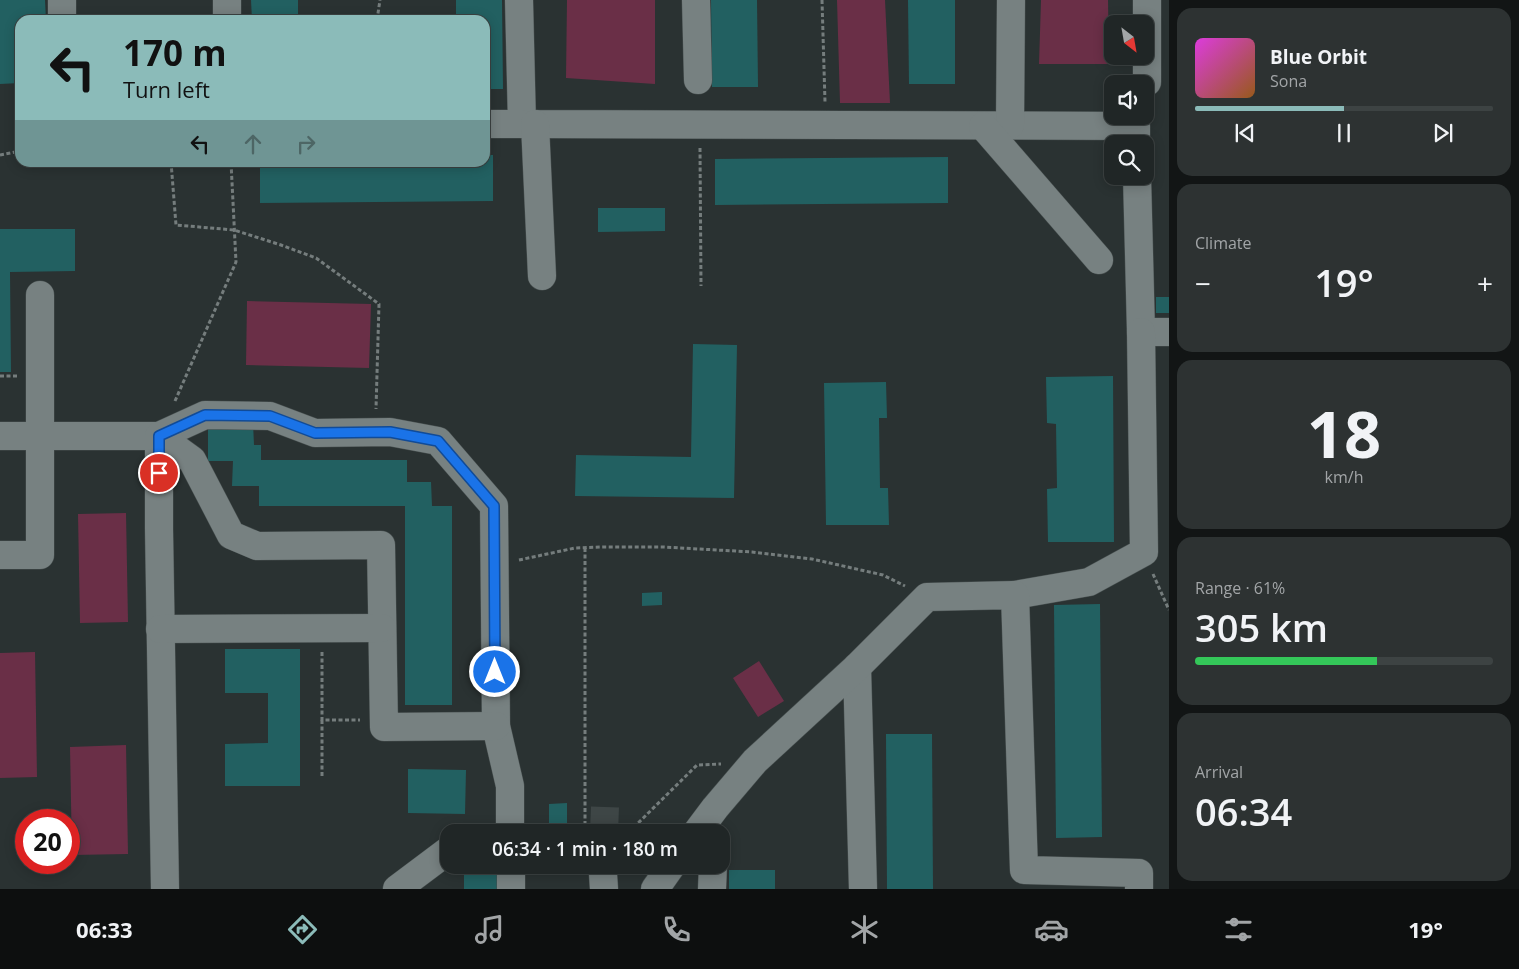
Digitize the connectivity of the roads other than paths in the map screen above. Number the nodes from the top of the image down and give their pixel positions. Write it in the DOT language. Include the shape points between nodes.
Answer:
graph roads {
  1 [pos="62,0"];
  2 [pos="227,0"];
  3 [pos="519,0"];
  4 [pos="696,0"];
  5 [pos="1011,0"];
  6 [pos="1147,0"];
  7 [pos="62,15"];
  8 [pos="227,15"];
  9 [pos="1147,75"];
  10 [pos="698,80"];
  11 [pos="490,124"];
  12 [pos="529,124"];
  13 [pos="1010,125"];
  14 [pos="983,126"];
  15 [pos="1136,135"];
  16 [pos="1137,185"];
  17 [pos="1099,260"];
  18 [pos="542,276"];
  19 [pos="40,294"];
  20 [pos="1141,332"];
  21 [pos="1169,332"];
  22 [pos="0,436"];
  23 [pos="40,436"];
  24 [pos="159,436"];
  25 [pos="0,556"];
  26 [pos="1015,595"];
  27 [pos="382,628"];
  28 [pos="160,629"];
  29 [pos="857,667"];
  30 [pos="496,726"];
  31 [pos="714,820"];
  32 [pos="510,824"];
  33 [pos="440,857"];
  34 [pos="511,874"];
  35 [pos="666,874"];
  36 [pos="713,874"];
  37 [pos="165,889"];
  38 [pos="397,889"];
  39 [pos="511,889"];
  40 [pos="655,889"];
  41 [pos="712,889"];
  42 [pos="863,889"];
  43 [pos="1139,889"];
  1 -- 7 [label="lane"];
  2 -- 8 [label="lane"];
  3 -- 12 [label="lane"];
  4 -- 10 [label="lane"];
  5 -- 13 [label="lane"];
  6 -- 9 [label="lane"];
  11 -- 12 [label="lane"];
  12 -- 14 [label="lane"];
  12 -- 18 [label="lane"];
  13 -- 14 [label="lane"];
  13 -- 15 [label="lane" via="1136,126"];
  14 -- 17 [label="lane"];
  16 -- 20 [label="lane"];
  19 -- 23 [label="lane"];
  20 -- 21 [label="lane"];
  20 -- 26 [label="lane" via="1144,552 1090,582"];
  22 -- 23 [label="lane"];
  23 -- 24 [label="lane"];
  23 -- 25 [label="lane" via="40,556"];
  24 -- 27 [label="lane" via="192,460 231,535 257,546 381,545"];
  24 -- 28 [label="lane"];
  24 -- 30 [label="lane" via="205,415 270,416 315,433 390,432 438,441 494,506"];
  26 -- 29 [label="lane" via="927,597"];
  26 -- 43 [label="lane" via="1024,870 1139,873"];
  27 -- 28 [label="lane"];
  27 -- 30 [label="lane" via="384,727"];
  28 -- 37 [label="lane"];
  29 -- 31 [label="lane" via="755,761"];
  29 -- 42 [label="lane"];
  30 -- 32 [label="lane" via="510,786"];
  33 -- 38 [label="lane"];
  34 -- 39 [label="lane"];
  35 -- 40 [label="lane"];
  36 -- 41 [label="lane"];
}
